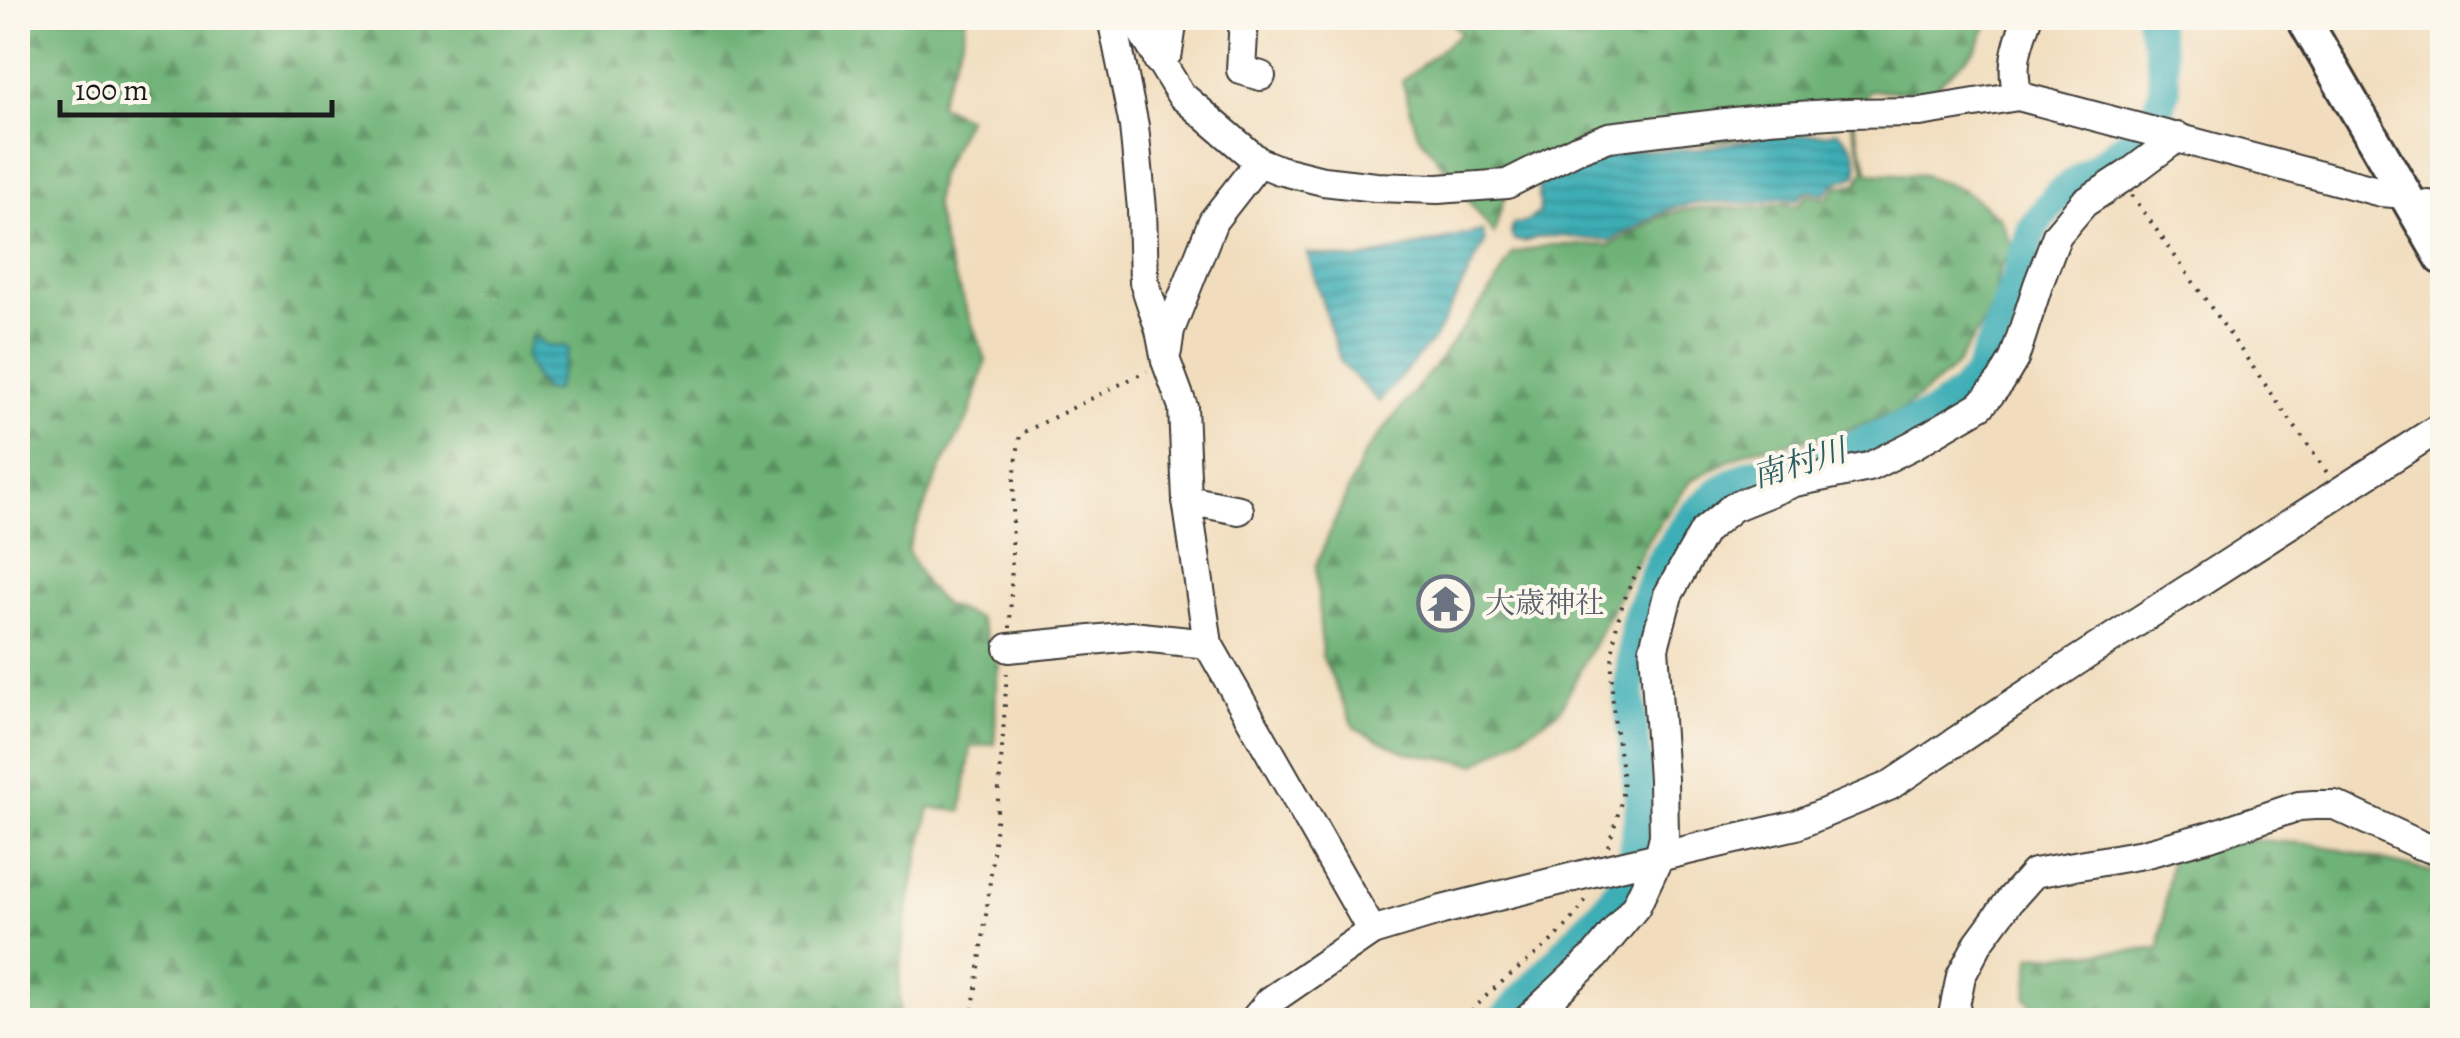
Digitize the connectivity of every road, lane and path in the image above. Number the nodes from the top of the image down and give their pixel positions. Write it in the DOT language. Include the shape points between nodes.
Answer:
graph roads {
  1 [pos="1112,18"];
  2 [pos="1129,18"];
  3 [pos="1173,18"];
  4 [pos="1244,18"];
  5 [pos="2027,18"];
  6 [pos="2302,18"];
  7 [pos="1158,60"];
  8 [pos="1261,76"];
  9 [pos="2018,96"];
  10 [pos="2178,137"];
  11 [pos="1259,162"];
  12 [pos="2120,179"];
  13 [pos="2421,203"];
  14 [pos="2442,258"];
  15 [pos="1166,361"];
  16 [pos="2442,426"];
  17 [pos="2340,490"];
  18 [pos="1187,500"];
  19 [pos="1238,510"];
  20 [pos="1642,562"];
  21 [pos="1208,644"];
  22 [pos="1008,648"];
  23 [pos="2442,852"];
  24 [pos="1659,857"];
  25 [pos="1598,871"];
  26 [pos="1372,931"];
  27 [pos="1254,1020"];
  28 [pos="1465,1020"];
  29 [pos="1527,1020"];
  30 [pos="1952,1020"];
  1 -- 15 [label="street" via="1134,126 1144,282"];
  2 -- 7 [label="street"];
  3 -- 7 [label="street" via="1168,52"];
  4 -- 8 [label="street" via="1241,70"];
  5 -- 9 [label="street" via="2015,52"];
  6 -- 13 [label="main road"];
  7 -- 11 [label="street" via="1181,95"];
  9 -- 10 [label="street"];
  9 -- 11 [label="street" via="1920,112 1768,118 1609,136 1507,184 1376,187 1323,181"];
  10 -- 12 [label="street"];
  10 -- 13 [label="street"];
  11 -- 15 [label="street" via="1213,221 1170,330"];
  12 -- 17 [label="path"];
  12 -- 24 [label="street" via="2084,204 2057,235 2014,359 1981,406 1869,467 1795,482 1733,507 1704,531 1668,595 1654,648 1663,779"];
  13 -- 14 [label="main road"];
  15 -- 18 [label="street" via="1183,407"];
  16 -- 17 [label="street"];
  17 -- 24 [label="street" via="1889,786 1796,826"];
  18 -- 19 [label="street"];
  18 -- 21 [label="street"];
  20 -- 25 [label="path" via="1629,584 1611,657 1622,789"];
  21 -- 22 [label="street" via="1132,636"];
  21 -- 26 [label="street"];
  23 -- 30 [label="street" via="2335,806 2314,804 2142,854 2034,873 1978,942"];
  24 -- 25 [label="street"];
  24 -- 29 [label="street" via="1636,906"];
  25 -- 26 [label="street"];
  25 -- 28 [label="path" via="1583,906"];
  26 -- 27 [label="street" via="1270,1000"];
}
